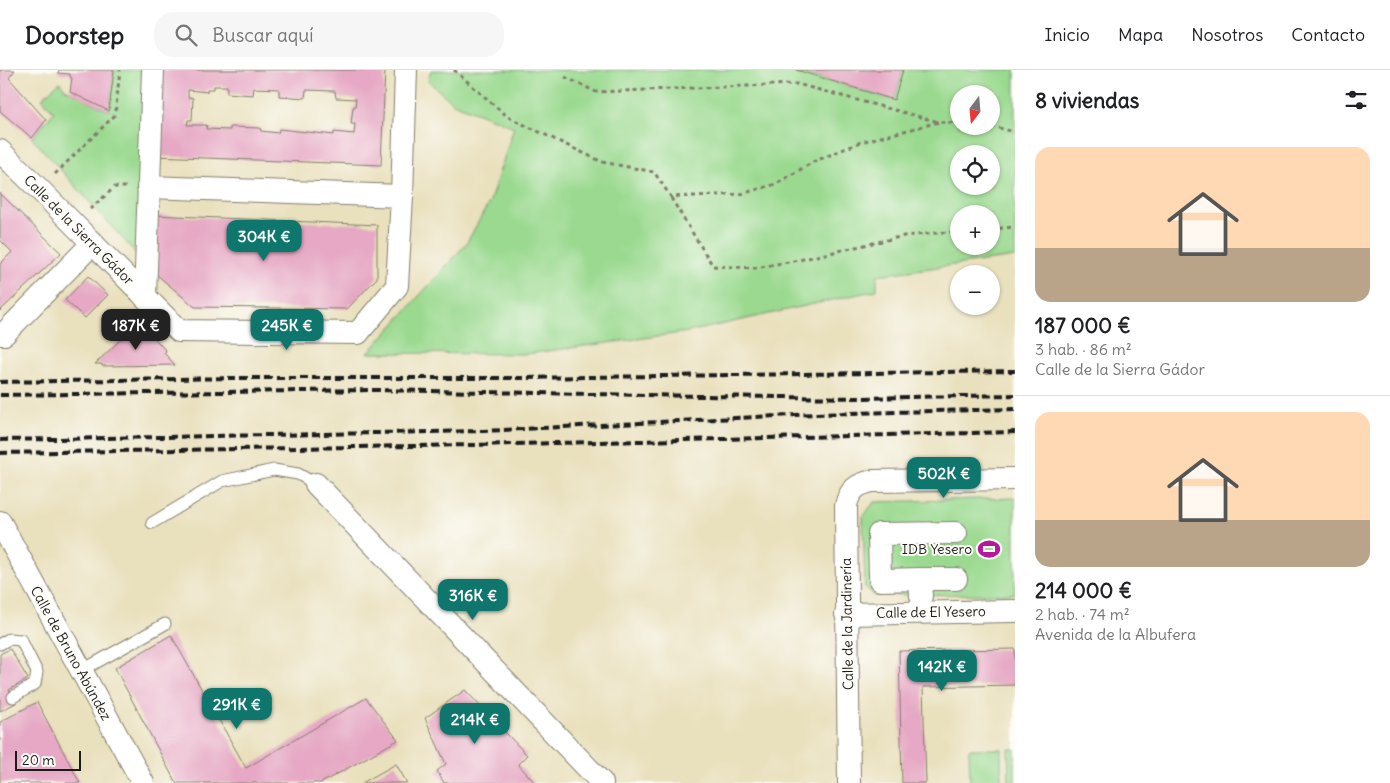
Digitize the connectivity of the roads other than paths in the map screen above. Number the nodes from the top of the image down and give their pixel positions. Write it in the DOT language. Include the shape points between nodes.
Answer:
graph roads {
  1 [pos="153,70"];
  2 [pos="406,70"];
  3 [pos="0,151"];
  4 [pos="148,187"];
  5 [pos="402,196"];
  6 [pos="93,243"];
  7 [pos="146,296"];
  8 [pos="0,334"];
  9 [pos="1015,479"];
  10 [pos="316,484"];
  11 [pos="0,522"];
  12 [pos="152,524"];
  13 [pos="956,532"];
  14 [pos="956,579"];
  15 [pos="1015,611"];
  16 [pos="846,614"];
  17 [pos="165,624"];
  18 [pos="0,644"];
  19 [pos="80,671"];
  20 [pos="13,697"];
  21 [pos="143,783"];
  22 [pos="602,783"];
  23 [pos="849,783"];
  1 -- 4 [label="street"];
  2 -- 5 [label="street, Calle de la Sierra Gádor"];
  3 -- 6 [label="street, Calle de la Sierra Gádor"];
  4 -- 5 [label="street"];
  4 -- 7 [label="street"];
  5 -- 7 [label="street, Calle de la Sierra Gádor" via="396,286 358,333 179,331"];
  6 -- 7 [label="street, Calle de la Sierra Gádor"];
  6 -- 8 [label="street" via="4,334"];
  9 -- 16 [label="street, Calle de la Jardinería" via="873,481 854,489 846,506"];
  10 -- 12 [label="lane" via="298,474 274,470 222,481"];
  10 -- 22 [label="street"];
  11 -- 19 [label="street, Calle de Bruno Abúndez"];
  13 -- 14 [label="street" via="879,534 880,580 921,588"];
  15 -- 16 [label="street, Calle de El Yesero"];
  16 -- 23 [label="street, Calle de la Jardinería"];
  17 -- 19 [label="lane"];
  18 -- 20 [label="lane" via="9,639 21,640 38,672 35,684"];
  19 -- 21 [label="street, Calle de Bruno Abúndez"];
}
